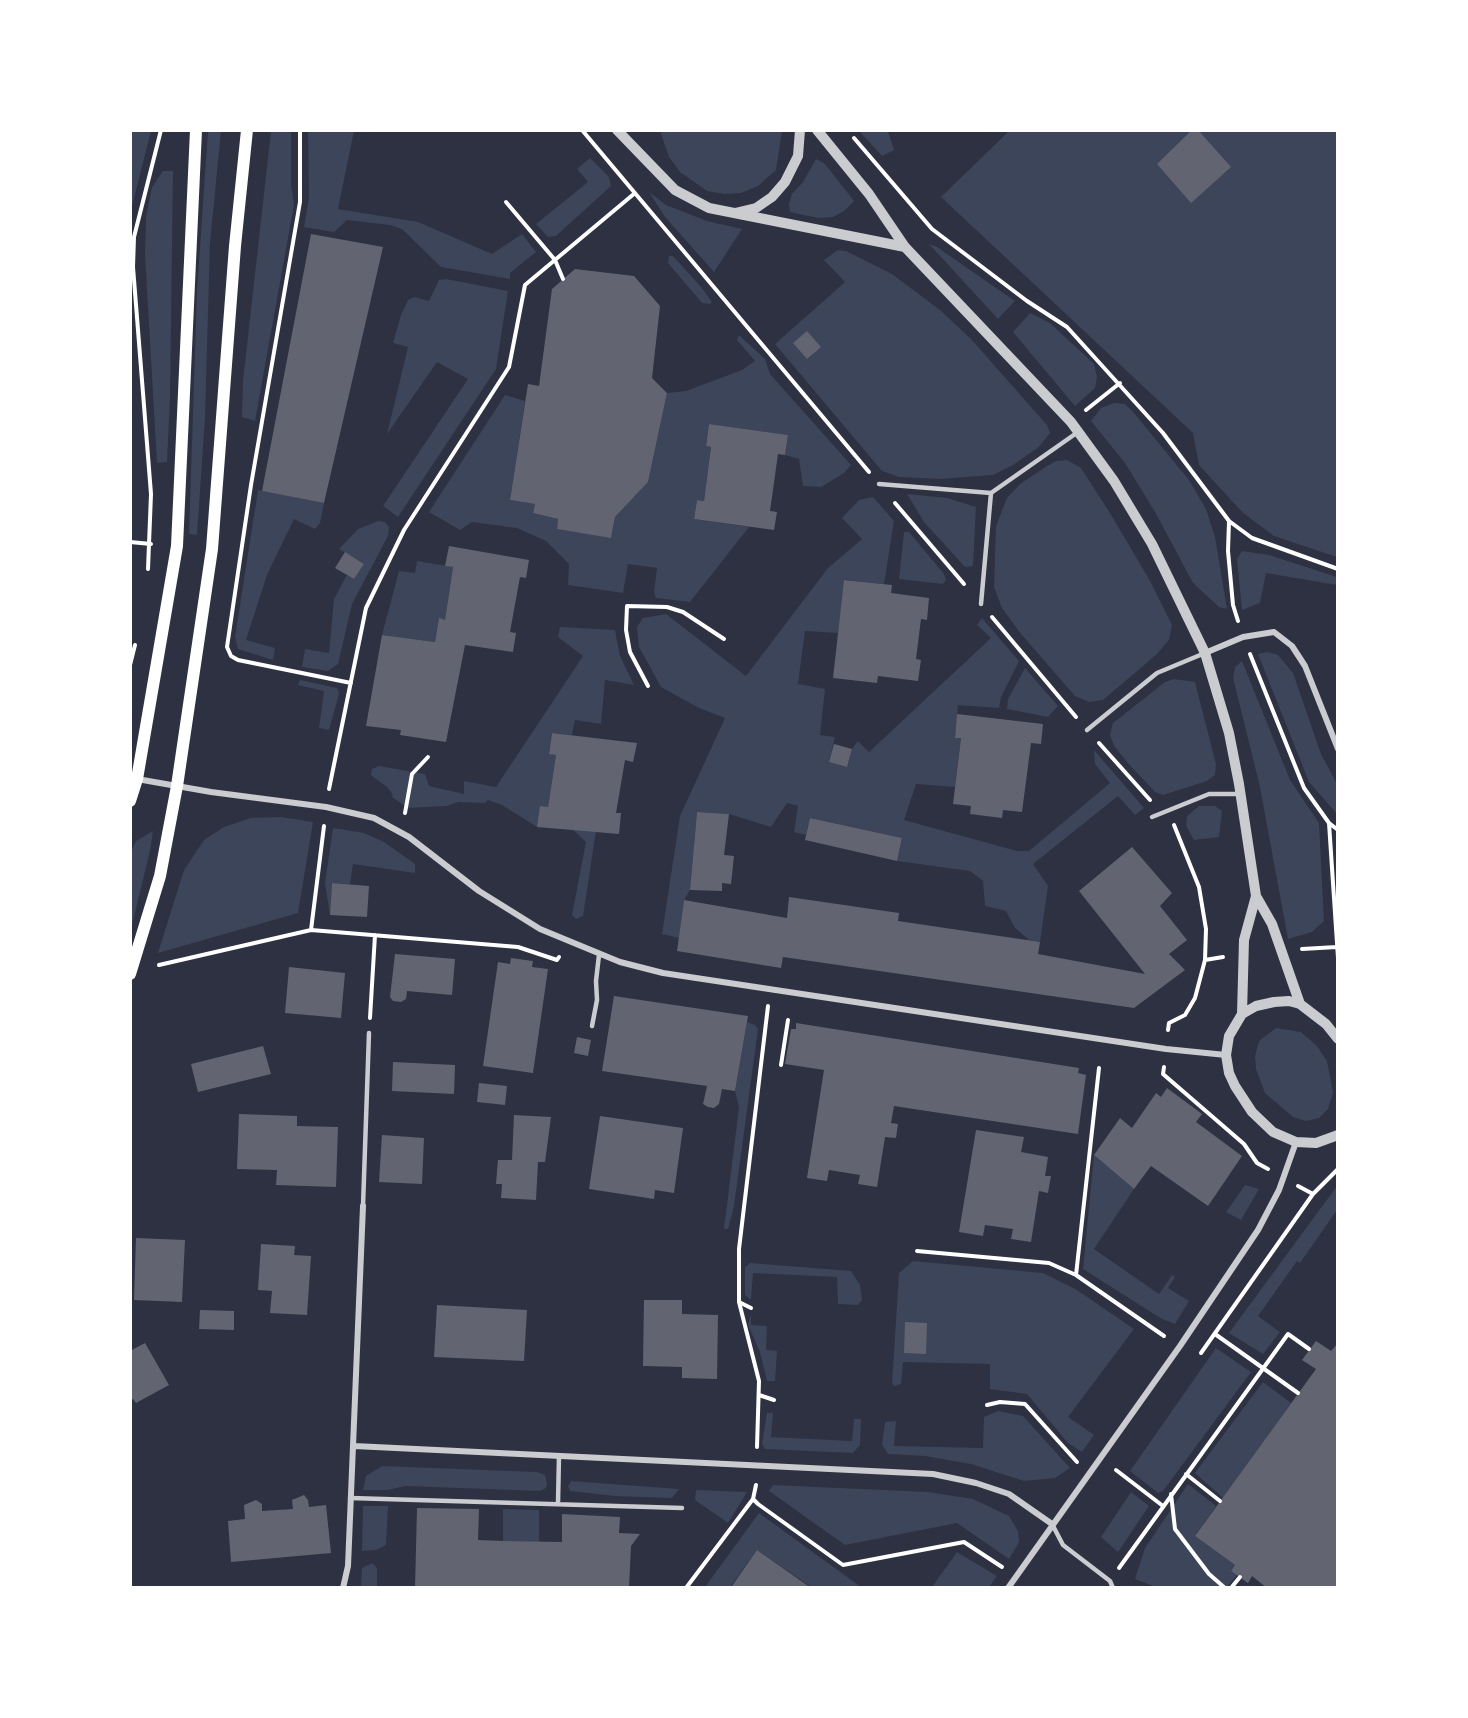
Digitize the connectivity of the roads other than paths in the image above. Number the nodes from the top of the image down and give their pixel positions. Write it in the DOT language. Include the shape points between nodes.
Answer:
graph roads {
  1 [pos="196,130"];
  2 [pos="247,130"];
  3 [pos="617,130"];
  4 [pos="800,130"];
  5 [pos="817,130"];
  6 [pos="731,214"];
  7 [pos="905,247"];
  8 [pos="1078,432"];
  9 [pos="879,484"];
  10 [pos="991,493"];
  11 [pos="981,604"];
  12 [pos="1205,653"];
  13 [pos="1087,730"];
  14 [pos="1338,749"];
  15 [pos="137,779"];
  16 [pos="177,786"];
  17 [pos="1241,794"];
  18 [pos="130,801"];
  19 [pos="1152,817"];
  20 [pos="1256,896"];
  21 [pos="599,955"];
  22 [pos="130,974"];
  23 [pos="1300,1004"];
  24 [pos="1242,1014"];
  25 [pos="592,1026"];
  26 [pos="369,1033"];
  27 [pos="1338,1039"];
  28 [pos="1226,1055"];
  29 [pos="1338,1135"];
  30 [pos="1296,1142"];
  31 [pos="363,1206"];
  32 [pos="354,1446"];
  33 [pos="559,1456"];
  34 [pos="350,1498"];
  35 [pos="558,1503"];
  36 [pos="682,1508"];
  37 [pos="1052,1524"];
  38 [pos="343,1587"];
  39 [pos="1008,1587"];
  40 [pos="1113,1587"];
  1 -- 15 [label="main road" via="177,546"];
  2 -- 16 [label="main road" via="212,549"];
  3 -- 6 [label="street" via="675,190 709,208"];
  4 -- 6 [label="street" via="798,156 785,182 756,208"];
  5 -- 7 [label="street" via="869,194"];
  6 -- 7 [label="street"];
  7 -- 8 [label="street" via="1026,372"];
  8 -- 10 [label="lane"];
  8 -- 12 [label="street" via="1114,481 1152,544"];
  9 -- 10 [label="lane"];
  10 -- 11 [label="lane"];
  12 -- 13 [label="lane" via="1157,673"];
  12 -- 14 [label="street" via="1243,637 1274,632 1292,646 1305,666"];
  12 -- 17 [label="street" via="1229,733"];
  15 -- 16 [label="street"];
  15 -- 18 [label="main road"];
  16 -- 21 [label="street" via="326,807 374,818 409,837 479,891 540,929"];
  16 -- 22 [label="main road" via="160,876"];
  17 -- 19 [label="lane" via="1209,794"];
  17 -- 20 [label="street"];
  20 -- 23 [label="street" via="1272,924"];
  20 -- 24 [label="street" via="1244,940"];
  21 -- 25 [label="lane"];
  21 -- 28 [label="street" via="663,972"];
  23 -- 24 [label="street" via="1274,1002"];
  23 -- 27 [label="street"];
  24 -- 28 [label="street" via="1228,1036"];
  26 -- 31 [label="lane"];
  28 -- 30 [label="street" via="1229,1073 1252,1112 1273,1132"];
  29 -- 30 [label="street" via="1316,1143"];
  30 -- 37 [label="street" via="1285,1178 1258,1230"];
  31 -- 32 [label="street"];
  32 -- 33 [label="street"];
  32 -- 34 [label="street"];
  33 -- 35 [label="lane"];
  33 -- 37 [label="street" via="933,1474 1009,1494"];
  34 -- 35 [label="lane"];
  34 -- 38 [label="street" via="348,1566"];
  35 -- 36 [label="lane"];
  37 -- 39 [label="street"];
  37 -- 40 [label="lane" via="1063,1545"];
}
